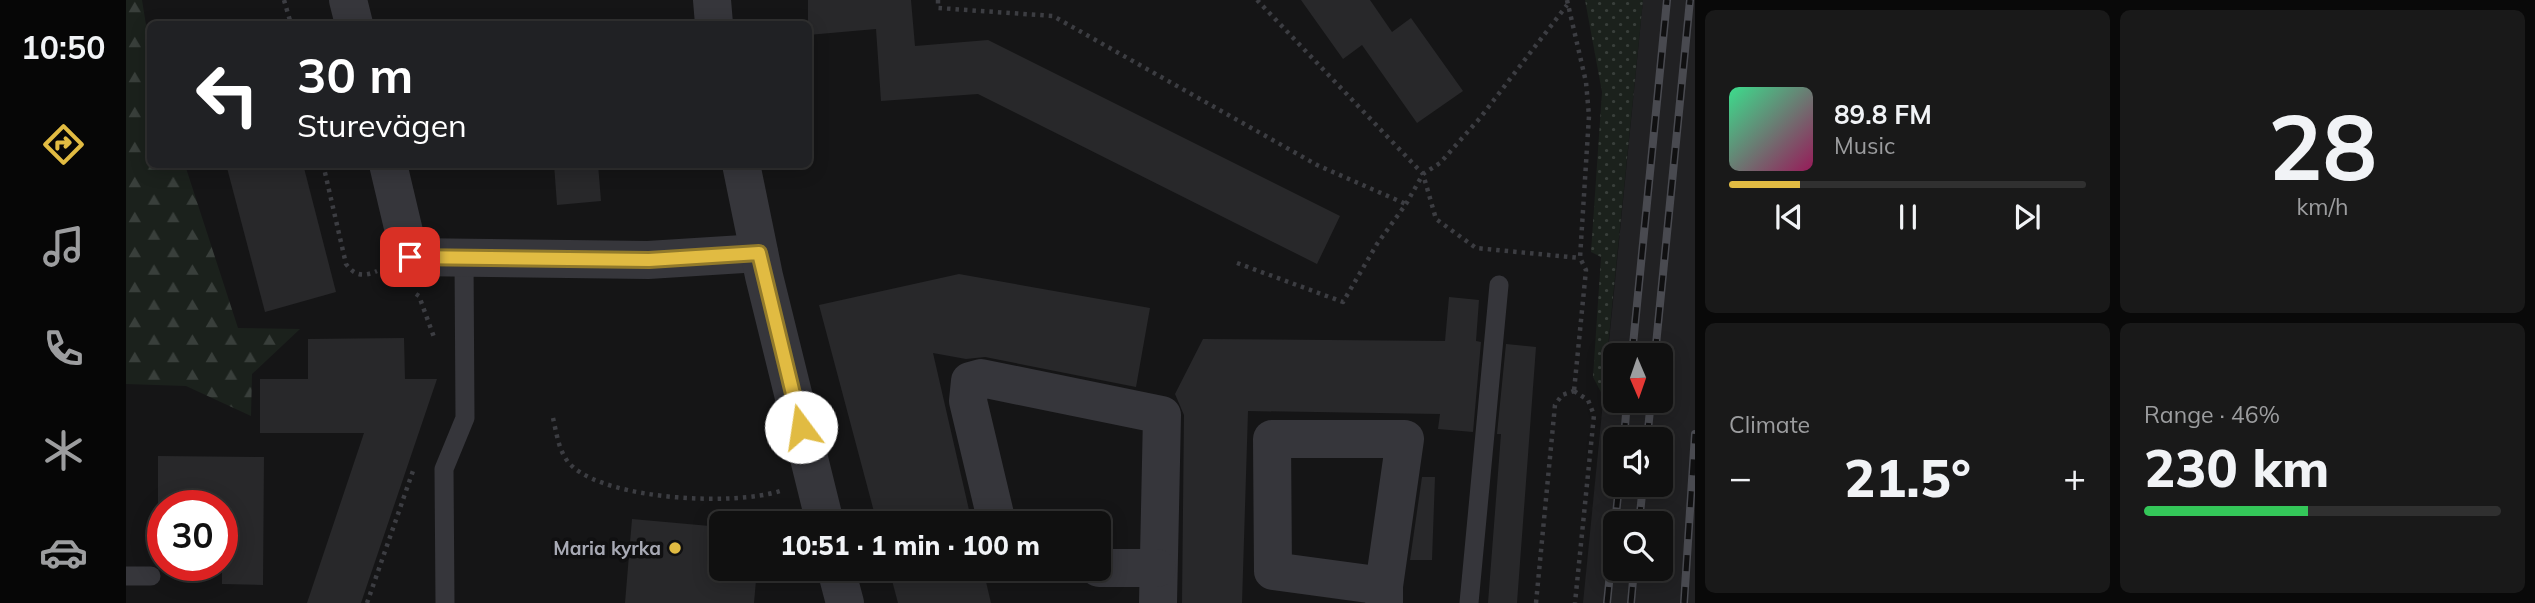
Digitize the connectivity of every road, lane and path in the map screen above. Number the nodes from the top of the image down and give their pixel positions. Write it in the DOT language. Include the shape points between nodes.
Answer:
graph roads {
  1 [pos="284,0"];
  2 [pos="348,0"];
  3 [pos="712,0"];
  4 [pos="937,0"];
  5 [pos="1257,0"];
  6 [pos="1567,3"];
  7 [pos="290,21"];
  8 [pos="353,21"];
  9 [pos="714,21"];
  10 [pos="324,168"];
  11 [pos="389,168"];
  12 [pos="742,168"];
  13 [pos="1423,174"];
  14 [pos="1406,204"];
  15 [pos="759,253"];
  16 [pos="464,258"];
  17 [pos="1580,258"];
  18 [pos="1237,263"];
  19 [pos="410,273"];
  20 [pos="1499,285"];
  21 [pos="438,348"];
  22 [pos="1574,391"];
  23 [pos="553,418"];
  24 [pos="790,487"];
  25 [pos="822,511"];
  26 [pos="994,511"];
  27 [pos="1111,572"];
  28 [pos="126,576"];
  29 [pos="147,576"];
  30 [pos="839,581"];
  31 [pos="1157,585"];
  32 [pos="1384,594"];
  33 [pos="445,603"];
  34 [pos="845,603"];
  35 [pos="1469,603"];
  36 [pos="1536,603"];
  37 [pos="1575,603"];
  1 -- 7 [label="path"];
  2 -- 8 [label="street"];
  3 -- 9 [label="street"];
  4 -- 14 [label="path" via="938,8 1053,16 1317,164"];
  5 -- 13 [label="path"];
  6 -- 13 [label="path" via="1480,118 1440,163"];
  6 -- 17 [label="path" via="1586,82 1588,116"];
  10 -- 19 [label="path" via="351,271 359,275"];
  11 -- 19 [label="street"];
  12 -- 15 [label="street"];
  13 -- 14 [label="path"];
  13 -- 17 [label="path" via="1436,219 1476,248"];
  14 -- 18 [label="path" via="1343,302"];
  15 -- 16 [label="street" via="649,260"];
  15 -- 25 [label="street"];
  16 -- 19 [label="street"];
  16 -- 33 [label="lane" via="466,418 444,470"];
  17 -- 22 [label="path" via="1586,270"];
  19 -- 21 [label="path"];
  20 -- 35 [label="lane"];
  22 -- 36 [label="path" via="1562,395 1555,405"];
  22 -- 37 [label="path" via="1588,400 1594,415"];
  23 -- 24 [label="path" via="559,446 572,466 593,479 652,495 698,499 767,495"];
  26 -- 31 [label="street" via="968,401 970,381 981,378 1162,415"];
  27 -- 31 [label="street"];
  28 -- 29 [label="lane"];
  30 -- 34 [label="street"];
  32 -- 32 [label="street" via="1273,572 1272,439 1405,439"];
}
